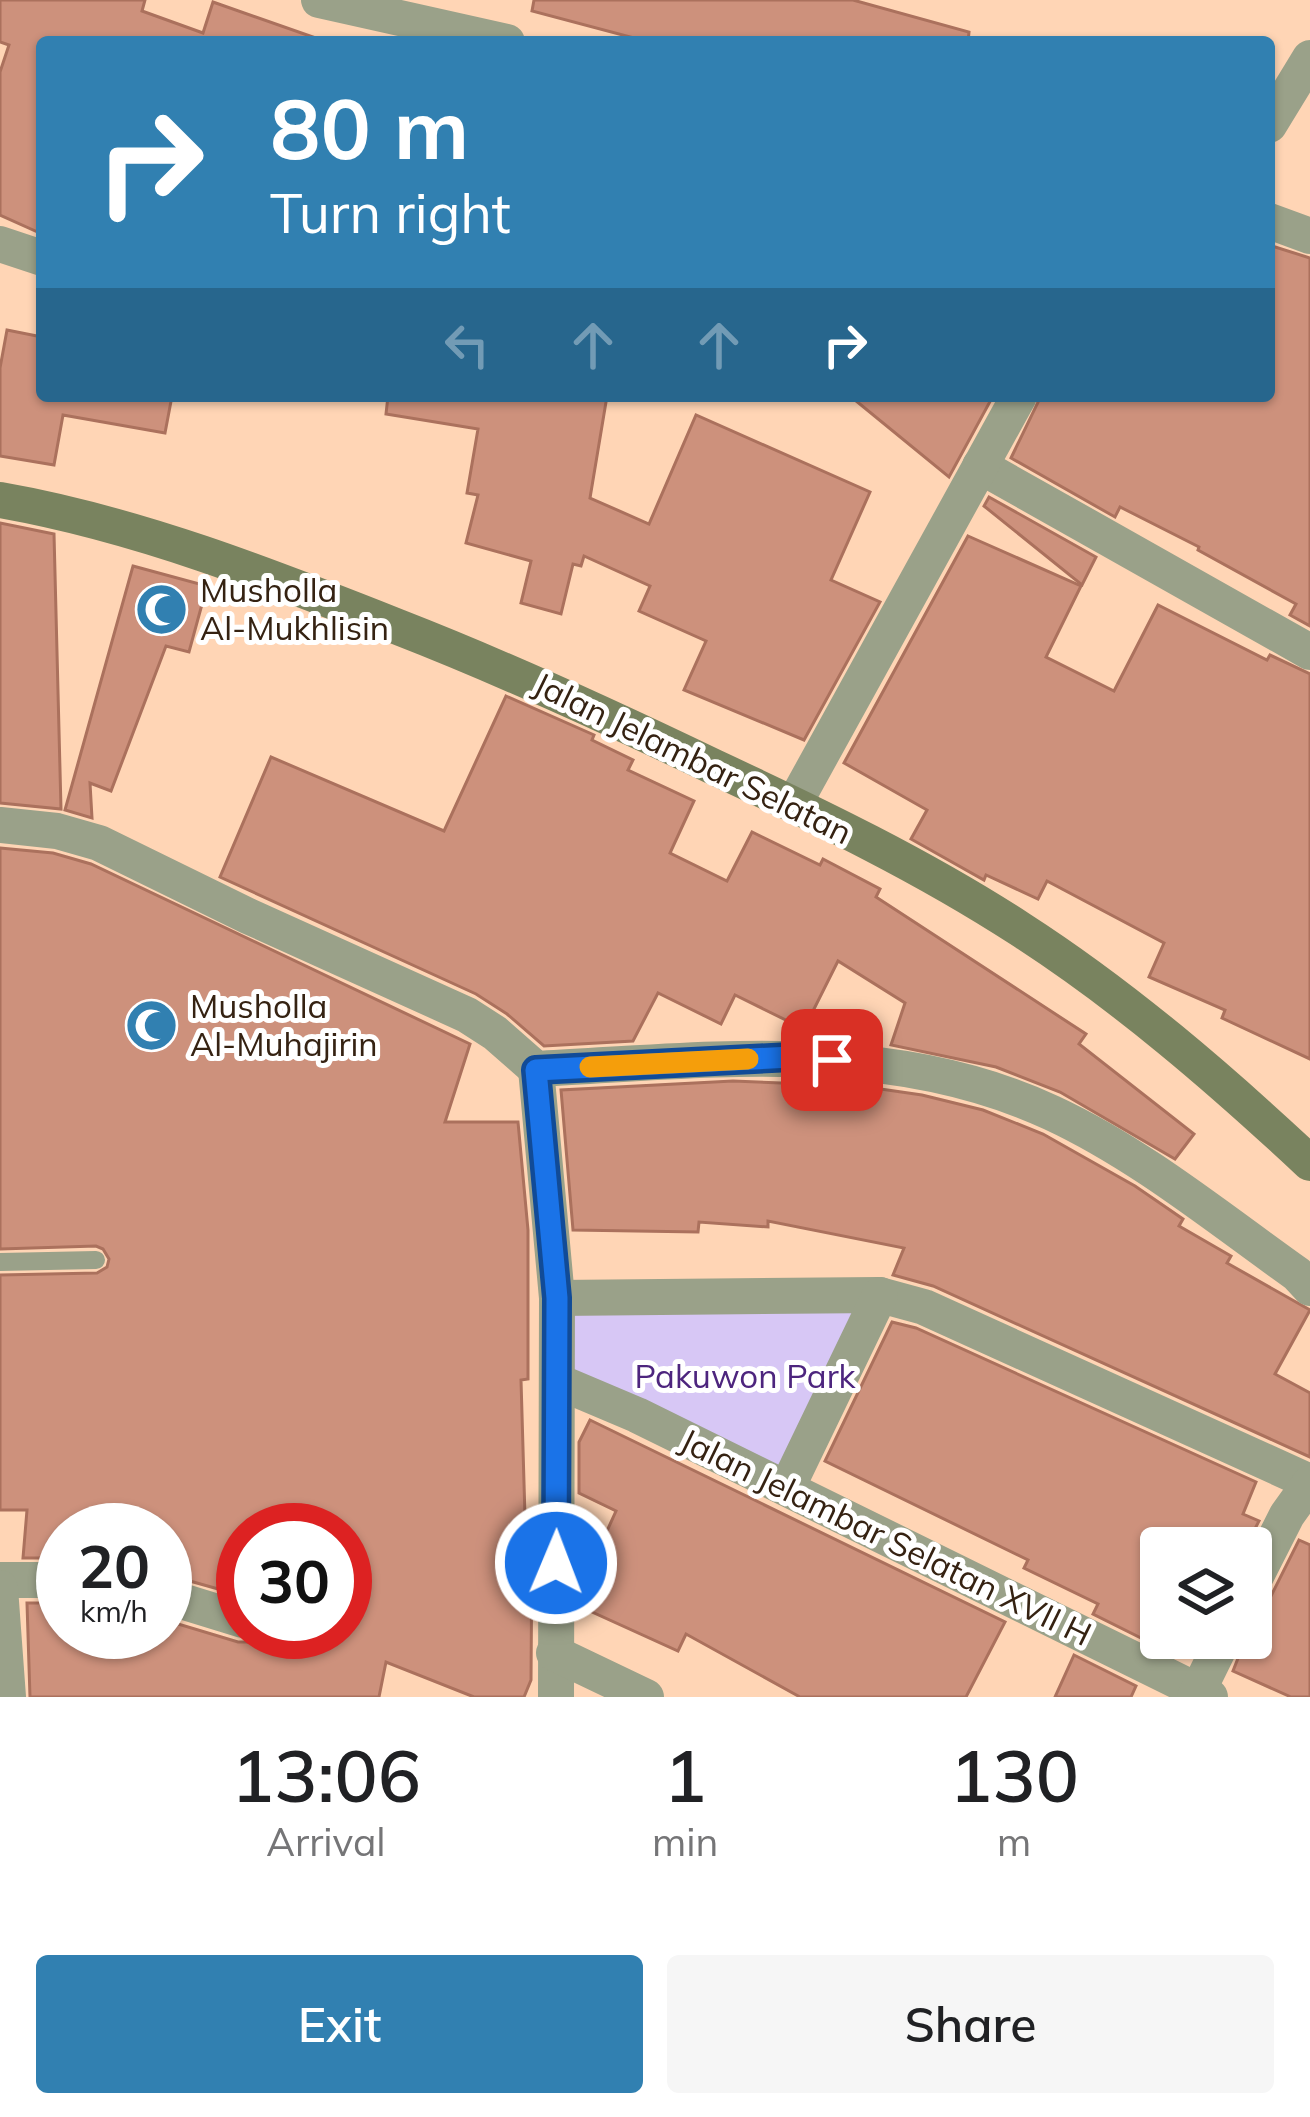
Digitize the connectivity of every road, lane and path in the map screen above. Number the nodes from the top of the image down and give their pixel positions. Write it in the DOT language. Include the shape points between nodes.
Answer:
graph roads {
  1 [pos="319,0"];
  2 [pos="480,36"];
  3 [pos="1310,58"];
  4 [pos="1275,115"];
  5 [pos="1275,223"];
  6 [pos="1310,236"];
  7 [pos="0,244"];
  8 [pos="36,256"];
  9 [pos="1016,402"];
  10 [pos="980,466"];
  11 [pos="0,500"];
  12 [pos="1310,652"];
  13 [pos="794,804"];
  14 [pos="0,825"];
  15 [pos="536,1070"];
  16 [pos="1310,1162"];
  17 [pos="96,1260"];
  18 [pos="0,1262"];
  19 [pos="1310,1288"];
  20 [pos="880,1294"];
  21 [pos="557,1298"];
  22 [pos="559,1382"];
  23 [pos="1310,1483"];
  24 [pos="787,1488"];
  25 [pos="1299,1521"];
  26 [pos="1272,1558"];
  27 [pos="36,1582"];
  28 [pos="0,1584"];
  29 [pos="554,1653"];
  30 [pos="1216,1659"];
  31 [pos="1201,1695"];
  32 [pos="8,1697"];
  33 [pos="556,1697"];
  34 [pos="646,1697"];
  1 -- 2 [label="street"];
  3 -- 4 [label="street"];
  5 -- 6 [label="street"];
  7 -- 8 [label="street"];
  9 -- 10 [label="street"];
  10 -- 12 [label="street"];
  10 -- 13 [label="street"];
  11 -- 13 [label="street, Jalan Jelambar Selatan" via="248,568 517,674"];
  13 -- 16 [label="street, Jalan Jelambar Selatan" via="1024,932 1209,1068"];
  14 -- 15 [label="street" via="99,843 466,1015"];
  15 -- 19 [label="street" via="791,1057 947,1078 1086,1133 1156,1174"];
  15 -- 21 [label="street"];
  17 -- 18 [label="lane"];
  20 -- 21 [label="street"];
  20 -- 23 [label="street"];
  20 -- 24 [label="street"];
  21 -- 22 [label="street"];
  22 -- 24 [label="street, Jalan Jelambar Selatan XVII H"];
  22 -- 29 [label="street"];
  23 -- 25 [label="street"];
  24 -- 31 [label="street, Jalan Jelambar Selatan XVII H"];
  25 -- 26 [label="street"];
  27 -- 28 [label="street"];
  28 -- 32 [label="street"];
  29 -- 33 [label="street"];
  29 -- 34 [label="street"];
  30 -- 31 [label="street"];
}
